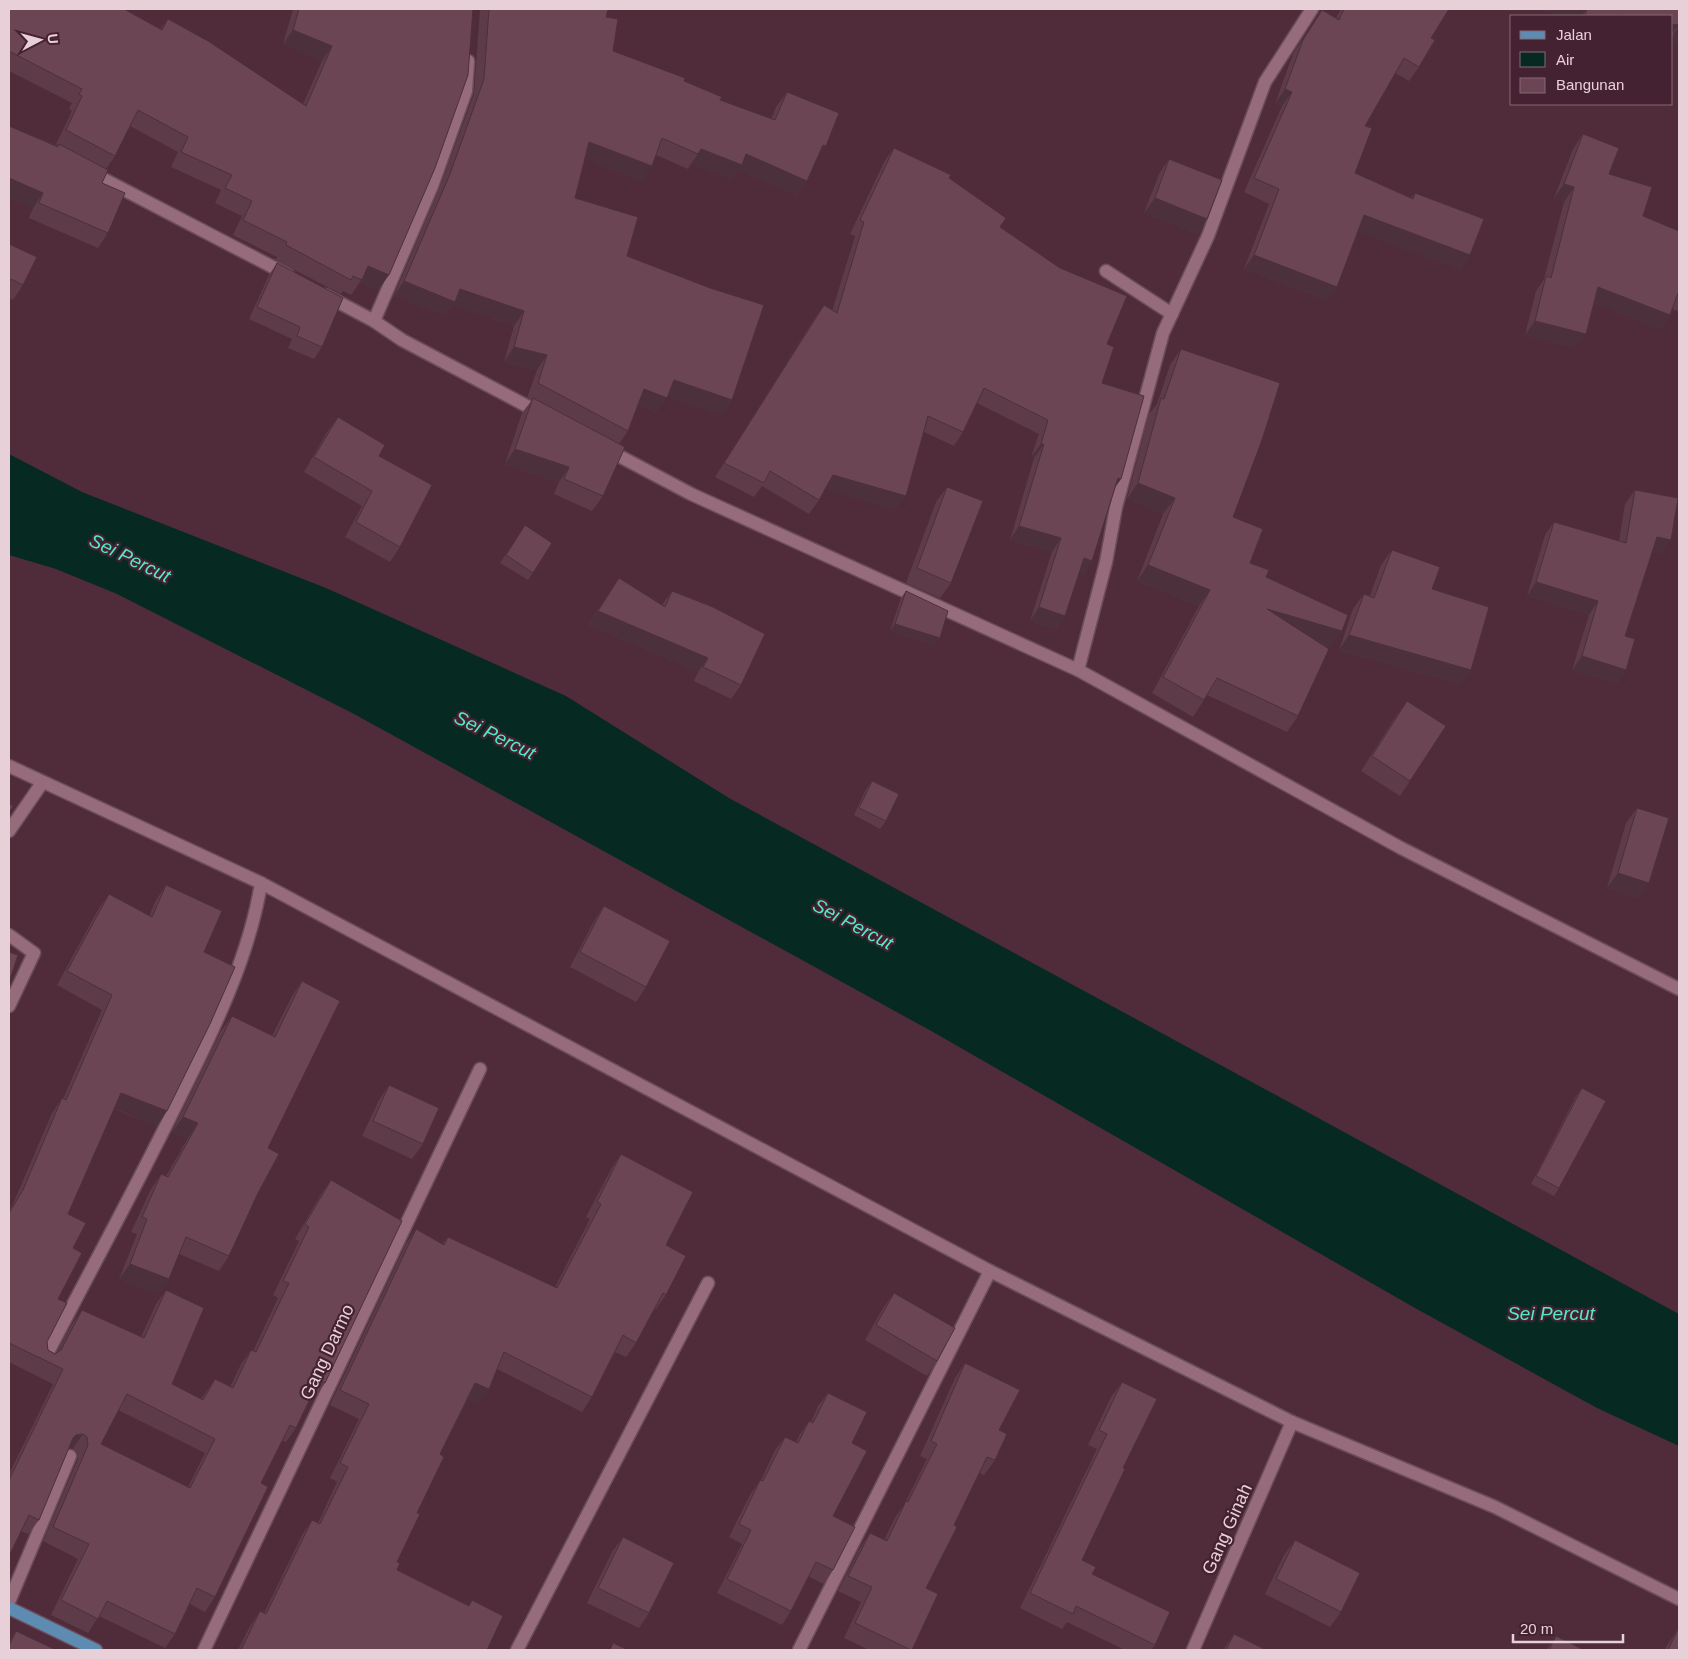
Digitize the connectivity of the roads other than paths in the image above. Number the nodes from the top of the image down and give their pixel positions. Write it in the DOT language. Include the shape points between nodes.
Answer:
graph roads {
  1 [pos="1312,9"];
  2 [pos="470,45"];
  3 [pos="78,166"];
  4 [pos="1106,271"];
  5 [pos="296,280"];
  6 [pos="313,289"];
  7 [pos="1172,314"];
  8 [pos="374,321"];
  9 [pos="551,419"];
  10 [pos="594,442"];
  11 [pos="1078,670"];
  12 [pos="9,766"];
  13 [pos="42,783"];
  14 [pos="9,831"];
  15 [pos="261,883"];
  16 [pos="9,935"];
  17 [pos="1679,989"];
  18 [pos="9,1006"];
  19 [pos="480,1069"];
  20 [pos="990,1271"];
  21 [pos="708,1282"];
  22 [pos="44,1360"];
  23 [pos="1292,1422"];
  24 [pos="70,1456"];
  25 [pos="1679,1600"];
  26 [pos="9,1602"];
  27 [pos="9,1608"];
  28 [pos="96,1650"];
  29 [pos="204,1650"];
  30 [pos="517,1650"];
  31 [pos="799,1650"];
  32 [pos="1193,1650"];
  1 -- 7 [label="street" via="1265,82 1208,236"];
  2 -- 8 [label="street" via="466,91 432,186"];
  3 -- 5 [label="street"];
  4 -- 7 [label="street"];
  6 -- 8 [label="street"];
  7 -- 11 [label="street" via="1163,333 1146,392"];
  8 -- 9 [label="street" via="402,340"];
  10 -- 11 [label="street" via="691,494"];
  11 -- 17 [label="street" via="1401,848"];
  12 -- 13 [label="street"];
  13 -- 14 [label="street"];
  13 -- 15 [label="street"];
  15 -- 20 [label="street"];
  15 -- 22 [label="street" via="258,904 218,1021"];
  16 -- 18 [label="street" via="34,953"];
  19 -- 29 [label="street, Gang Darmo"];
  20 -- 23 [label="street"];
  20 -- 31 [label="street"];
  21 -- 30 [label="street"];
  23 -- 25 [label="street" via="1495,1507"];
  23 -- 32 [label="street, Gang Ginah"];
  24 -- 26 [label="street"];
  27 -- 28 [label="main road"];
}
